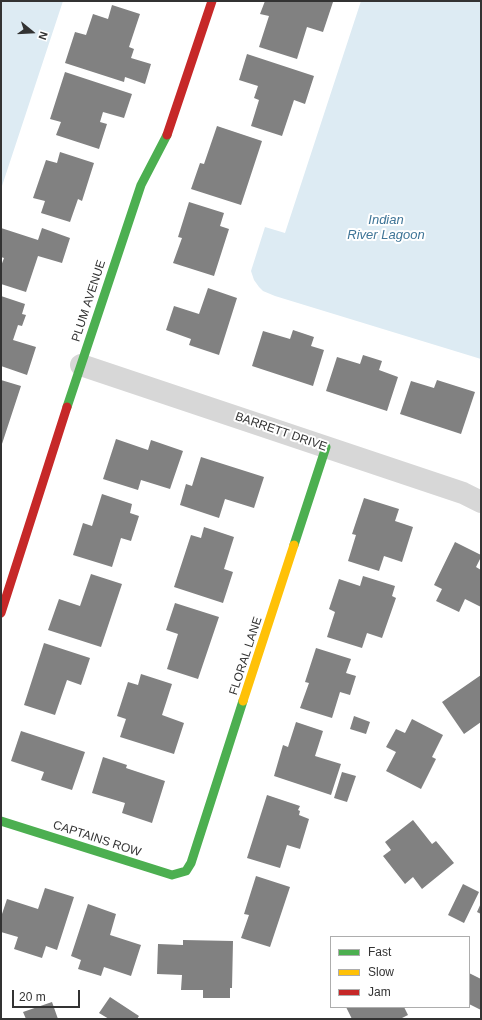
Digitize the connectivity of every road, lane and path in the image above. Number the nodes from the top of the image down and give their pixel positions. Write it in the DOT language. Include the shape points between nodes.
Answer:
graph roads {
  1 [pos="212,1"];
  2 [pos="81,365"];
  3 [pos="326,448"];
  4 [pos="481,502"];
  5 [pos="1,613"];
  6 [pos="1,821"];
  7 [pos="186,871"];
  1 -- 2 [label="street, PLUM AVENUE" via="169,132 141,184"];
  2 -- 3 [label="street, BARRETT DRIVE"];
  2 -- 5 [label="street, PLUM AVENUE"];
  3 -- 4 [label="street, BARRETT DRIVE" via="463,493"];
  3 -- 7 [label="street, FLORAL LANE" via="191,863"];
  6 -- 7 [label="street, CAPTAINS ROW" via="172,875"];
}
